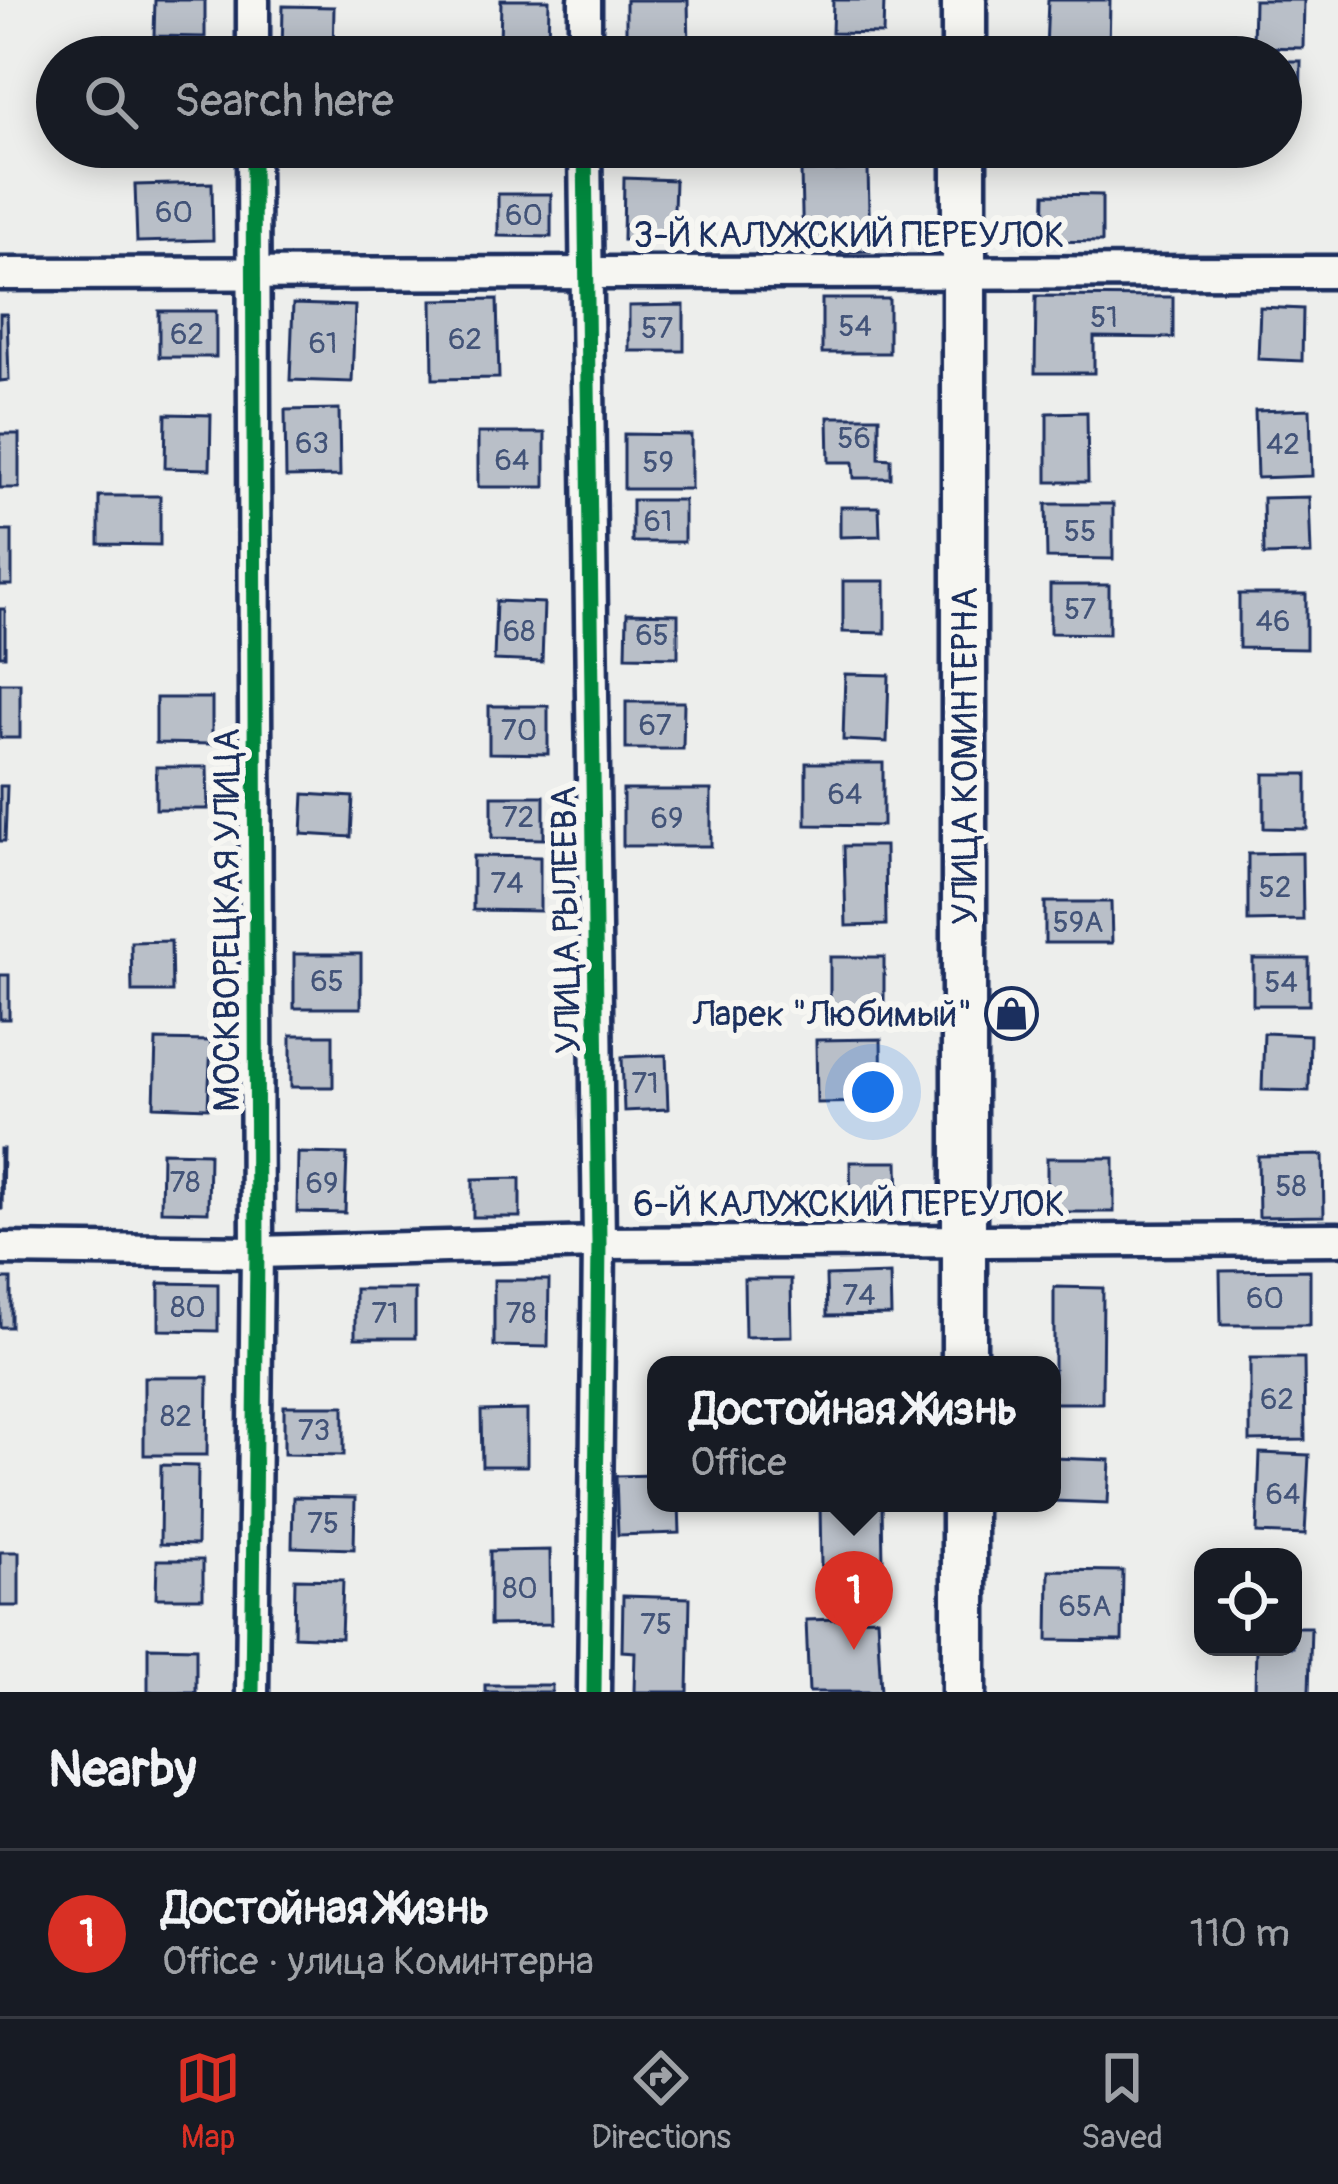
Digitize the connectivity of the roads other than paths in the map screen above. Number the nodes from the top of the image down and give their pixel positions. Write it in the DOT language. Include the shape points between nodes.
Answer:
graph roads {
  1 [pos="253,0"];
  2 [pos="585,0"];
  3 [pos="964,0"];
  4 [pos="253,36"];
  5 [pos="585,36"];
  6 [pos="964,36"];
  7 [pos="253,168"];
  8 [pos="585,168"];
  9 [pos="964,168"];
  10 [pos="585,272"];
  11 [pos="1338,272"];
  12 [pos="0,274"];
  13 [pos="253,274"];
  14 [pos="965,275"];
  15 [pos="1338,1239"];
  16 [pos="963,1242"];
  17 [pos="599,1243"];
  18 [pos="0,1249"];
  19 [pos="257,1252"];
  20 [pos="964,1356"];
  21 [pos="964,1512"];
  22 [pos="252,1692"];
  23 [pos="593,1692"];
  24 [pos="964,1692"];
  1 -- 4 [label="street"];
  2 -- 5 [label="street"];
  3 -- 6 [label="street"];
  7 -- 13 [label="street, МОСКВОРЕЦКАЯ УЛИЦА"];
  8 -- 10 [label="street, УЛИЦА РЫЛЕЕВА"];
  9 -- 14 [label="street, УЛИЦА КОМИНТЕРНА"];
  10 -- 13 [label="street, 3-Й КАЛУЖСКИЙ ПЕРЕУЛОК"];
  10 -- 14 [label="street, 3-Й КАЛУЖСКИЙ ПЕРЕУЛОК"];
  10 -- 17 [label="street, УЛИЦА РЫЛЕЕВА"];
  11 -- 14 [label="street, 3-Й КАЛУЖСКИЙ ПЕРЕУЛОК"];
  12 -- 13 [label="street, 3-Й КАЛУЖСКИЙ ПЕРЕУЛОК"];
  13 -- 19 [label="street, МОСКВОРЕЦКАЯ УЛИЦА"];
  14 -- 16 [label="street, УЛИЦА КОМИНТЕРНА"];
  15 -- 16 [label="street, 6-Й КАЛУЖСКИЙ ПЕРЕУЛОК"];
  16 -- 17 [label="street, 6-Й КАЛУЖСКИЙ ПЕРЕУЛОК"];
  16 -- 20 [label="street, УЛИЦА КОМИНТЕРНА"];
  17 -- 19 [label="street, 6-Й КАЛУЖСКИЙ ПЕРЕУЛОК"];
  17 -- 23 [label="street, УЛИЦА РЫЛЕЕВА"];
  18 -- 19 [label="street, 6-Й КАЛУЖСКИЙ ПЕРЕУЛОК"];
  19 -- 22 [label="street, МОСКВОРЕЦКАЯ УЛИЦА"];
  21 -- 24 [label="street"];
}
